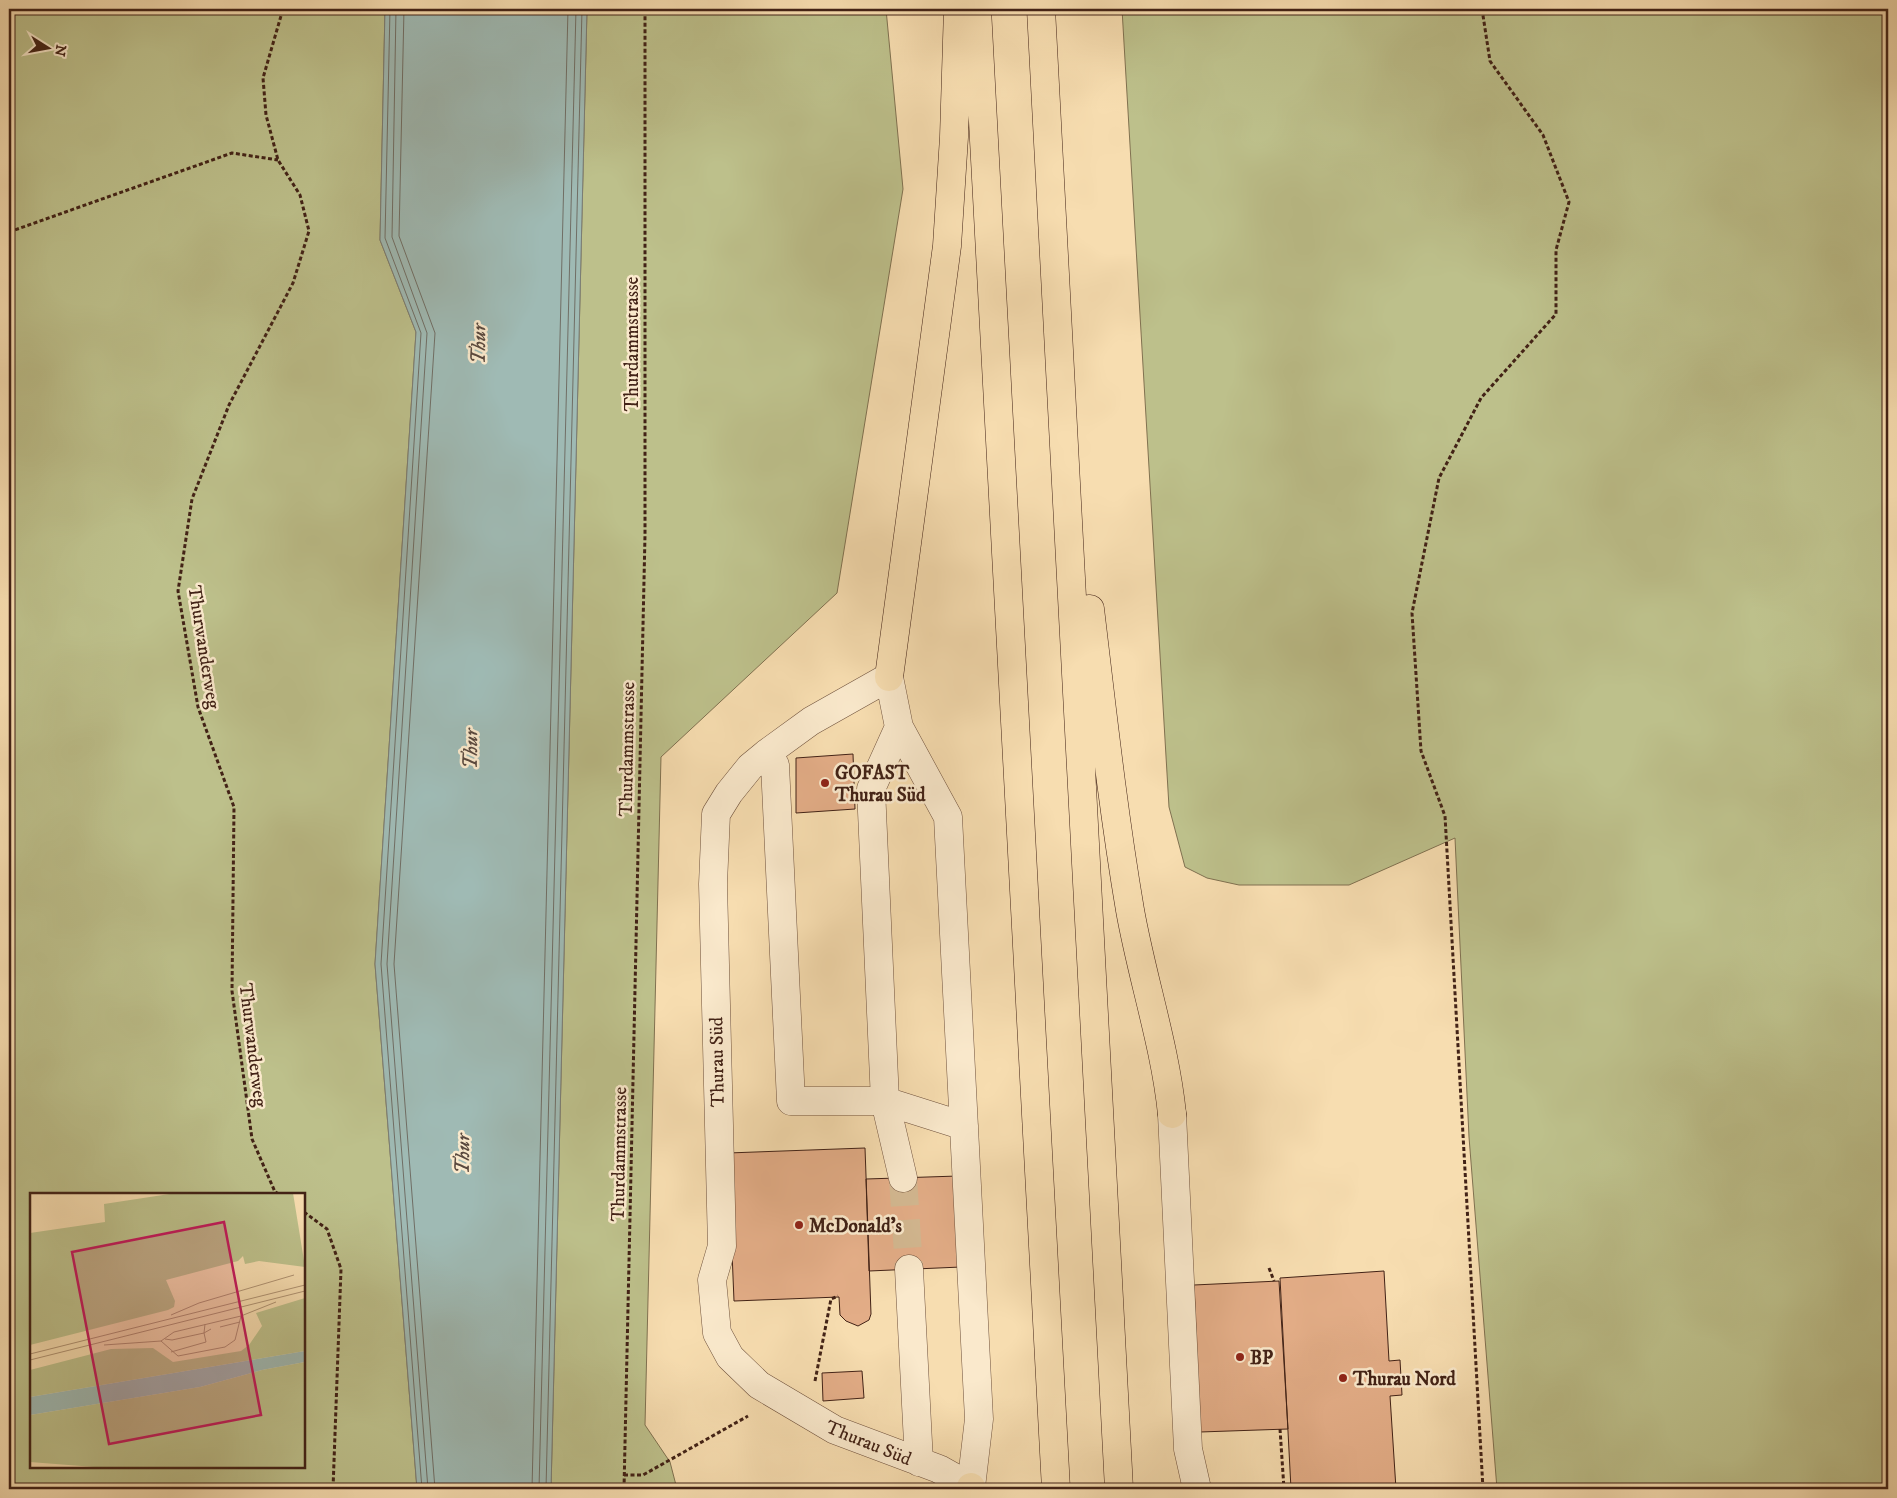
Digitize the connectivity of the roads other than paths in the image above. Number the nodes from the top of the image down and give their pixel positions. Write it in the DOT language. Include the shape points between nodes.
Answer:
graph roads {
  1 [pos="958,9"];
  2 [pos="977,9"];
  3 [pos="1041,9"];
  4 [pos="1062,374"];
  5 [pos="889,677"];
  6 [pos="898,727"];
  7 [pos="767,752"];
  8 [pos="885,1101"];
  9 [pos="1172,1114"];
  10 [pos="964,1126"];
  11 [pos="903,1178"];
  12 [pos="909,1269"];
  13 [pos="919,1462"];
  14 [pos="971,1488"];
  15 [pos="1056,1489"];
  16 [pos="1119,1489"];
  17 [pos="1197,1489"];
  1 -- 5 [label="highway" via="947,246"];
  2 -- 15 [label="highway"];
  3 -- 4 [label="highway"];
  4 -- 9 [label="highway" via="1124,870 1137,946 1169,1084"];
  4 -- 16 [label="highway"];
  5 -- 6 [label="lane, Thurau Süd"];
  5 -- 7 [label="lane, Thurau Süd" via="811,720"];
  6 -- 8 [label="lane" via="871,789"];
  6 -- 10 [label="lane, Thurau Süd" via="948,817"];
  7 -- 8 [label="lane" via="776,765 791,1101"];
  7 -- 13 [label="lane, Thurau Süd" via="729,792 716,814 712,850 722,1246 712,1280 718,1333 730,1357 759,1385 791,1406 835,1430"];
  8 -- 10 [label="lane"];
  8 -- 11 [label="lane"];
  9 -- 17 [label="lane" via="1188,1449"];
  10 -- 14 [label="lane, Thurau Süd" via="979,1419"];
  12 -- 13 [label="lane"];
  13 -- 14 [label="lane, Thurau Süd"];
}
